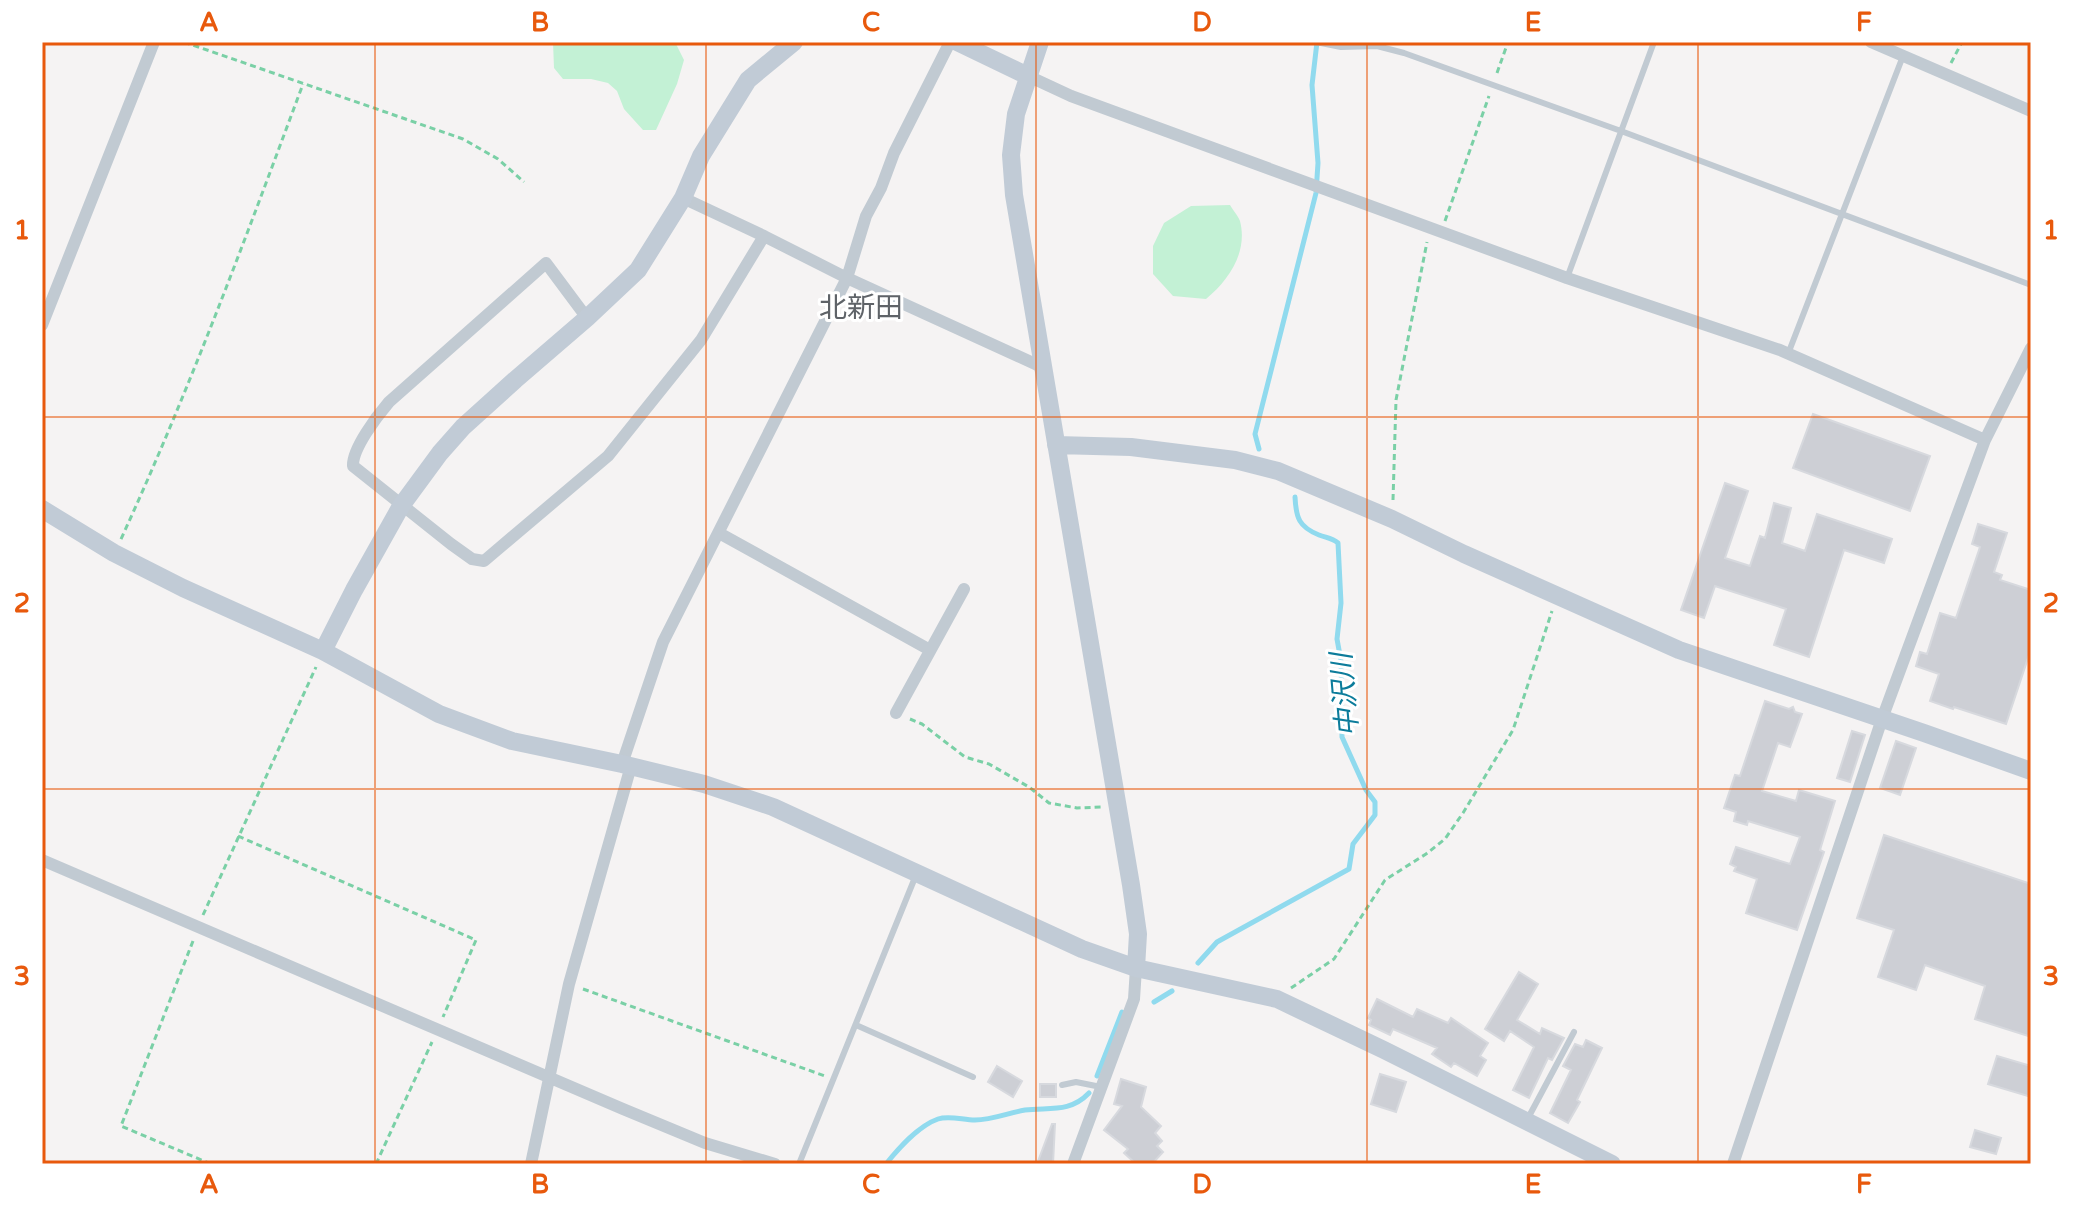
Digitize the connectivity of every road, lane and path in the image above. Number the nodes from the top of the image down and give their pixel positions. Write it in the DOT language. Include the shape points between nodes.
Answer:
graph roads {
  1 [pos="154,42"];
  2 [pos="184,42"];
  3 [pos="794,42"];
  4 [pos="950,42"];
  5 [pos="957,42"];
  6 [pos="1040,42"];
  7 [pos="1316,42"];
  8 [pos="1508,42"];
  9 [pos="1654,42"];
  10 [pos="1871,42"];
  11 [pos="1962,42"];
  12 [pos="1903,56"];
  13 [pos="1946,74"];
  14 [pos="1028,76"];
  15 [pos="303,84"];
  16 [pos="1493,84"];
  17 [pos="2031,111"];
  18 [pos="1621,131"];
  19 [pos="524,182"];
  20 [pos="683,198"];
  21 [pos="1840,214"];
  22 [pos="1436,230"];
  23 [pos="764,236"];
  24 [pos="847,278"];
  25 [pos="1567,278"];
  26 [pos="2031,285"];
  27 [pos="587,318"];
  28 [pos="42,325"];
  29 [pos="2031,348"];
  30 [pos="1788,354"];
  31 [pos="1044,368"];
  32 [pos="1985,440"];
  33 [pos="1056,445"];
  34 [pos="401,506"];
  35 [pos="42,509"];
  36 [pos="1392,519"];
  37 [pos="719,533"];
  38 [pos="114,553"];
  39 [pos="964,589"];
  40 [pos="1557,596"];
  41 [pos="930,650"];
  42 [pos="323,651"];
  43 [pos="896,713"];
  44 [pos="1882,719"];
  45 [pos="627,765"];
  46 [pos="2031,771"];
  47 [pos="1117,806"];
  48 [pos="238,836"];
  49 [pos="42,860"];
  50 [pos="917,872"];
  51 [pos="1136,968"];
  52 [pos="569,984"];
  53 [pos="1277,999"];
  54 [pos="856,1025"];
  55 [pos="438,1029"];
  56 [pos="1574,1032"];
  57 [pos="973,1077"];
  58 [pos="549,1078"];
  59 [pos="834,1079"];
  60 [pos="1062,1085"];
  61 [pos="1102,1088"];
  62 [pos="1527,1121"];
  63 [pos="376,1164"];
  64 [pos="531,1164"];
  65 [pos="775,1164"];
  66 [pos="799,1164"];
  67 [pos="1073,1164"];
  68 [pos="1612,1164"];
  69 [pos="1733,1164"];
  1 -- 28 [label="street"];
  2 -- 15 [label="path"];
  3 -- 20 [label="street" via="748,80 701,156"];
  4 -- 24 [label="street" via="866,216"];
  5 -- 14 [label="street"];
  6 -- 14 [label="street"];
  7 -- 16 [label="lane" via="1377,46"];
  8 -- 16 [label="path"];
  9 -- 18 [label="lane"];
  10 -- 12 [label="street"];
  11 -- 13 [label="path"];
  12 -- 13 [label="street"];
  12 -- 21 [label="lane"];
  13 -- 17 [label="street"];
  14 -- 22 [label="street"];
  14 -- 31 [label="street" via="1011,155"];
  15 -- 19 [label="path" via="463,139"];
  15 -- 38 [label="path" via="237,262"];
  16 -- 18 [label="lane"];
  16 -- 22 [label="path"];
  18 -- 21 [label="lane"];
  18 -- 25 [label="lane"];
  20 -- 23 [label="street"];
  20 -- 27 [label="street" via="638,270"];
  21 -- 26 [label="lane"];
  21 -- 30 [label="lane"];
  22 -- 25 [label="street"];
  22 -- 36 [label="path" via="1396,400"];
  23 -- 24 [label="street"];
  23 -- 34 [label="street" via="701,340 608,456 497,552 484,561 472,559"];
  24 -- 31 [label="street"];
  24 -- 37 [label="street"];
  25 -- 30 [label="street"];
  27 -- 34 [label="street" via="463,427"];
  27 -- 34 [label="street" via="546,263 389,402 353,456 353,466"];
  29 -- 32 [label="street"];
  30 -- 32 [label="street"];
  31 -- 33 [label="street"];
  32 -- 44 [label="street"];
  33 -- 36 [label="street" via="1131,447 1235,460 1278,471"];
  33 -- 47 [label="street"];
  34 -- 42 [label="street"];
  35 -- 38 [label="street"];
  36 -- 40 [label="street"];
  37 -- 41 [label="street"];
  37 -- 45 [label="street" via="663,642"];
  38 -- 42 [label="street"];
  39 -- 41 [label="street"];
  40 -- 44 [label="street" via="1679,650"];
  40 -- 53 [label="path" via="1513,730 1445,839 1385,880 1334,959"];
  41 -- 43 [label="street"];
  42 -- 45 [label="street" via="439,714 512,741"];
  43 -- 47 [label="path" via="922,724 965,757 1008,774 1049,803"];
  44 -- 46 [label="street"];
  44 -- 69 [label="street"];
  45 -- 50 [label="street" via="773,807"];
  45 -- 52 [label="street"];
  47 -- 51 [label="street" via="1138,934"];
  48 -- 55 [label="path" via="476,940"];
  49 -- 55 [label="street"];
  50 -- 51 [label="street" via="1082,949"];
  50 -- 54 [label="lane"];
  51 -- 53 [label="street"];
  51 -- 61 [label="street" via="1134,999"];
  52 -- 58 [label="street"];
  52 -- 59 [label="path"];
  53 -- 62 [label="street"];
  54 -- 57 [label="lane"];
  54 -- 59 [label="lane"];
  55 -- 58 [label="street"];
  55 -- 63 [label="path"];
  56 -- 62 [label="lane"];
  58 -- 64 [label="street"];
  58 -- 65 [label="street" via="705,1143"];
  59 -- 66 [label="lane"];
  60 -- 61 [label="lane" via="1076,1082"];
  61 -- 67 [label="street"];
  62 -- 68 [label="street"];
}
